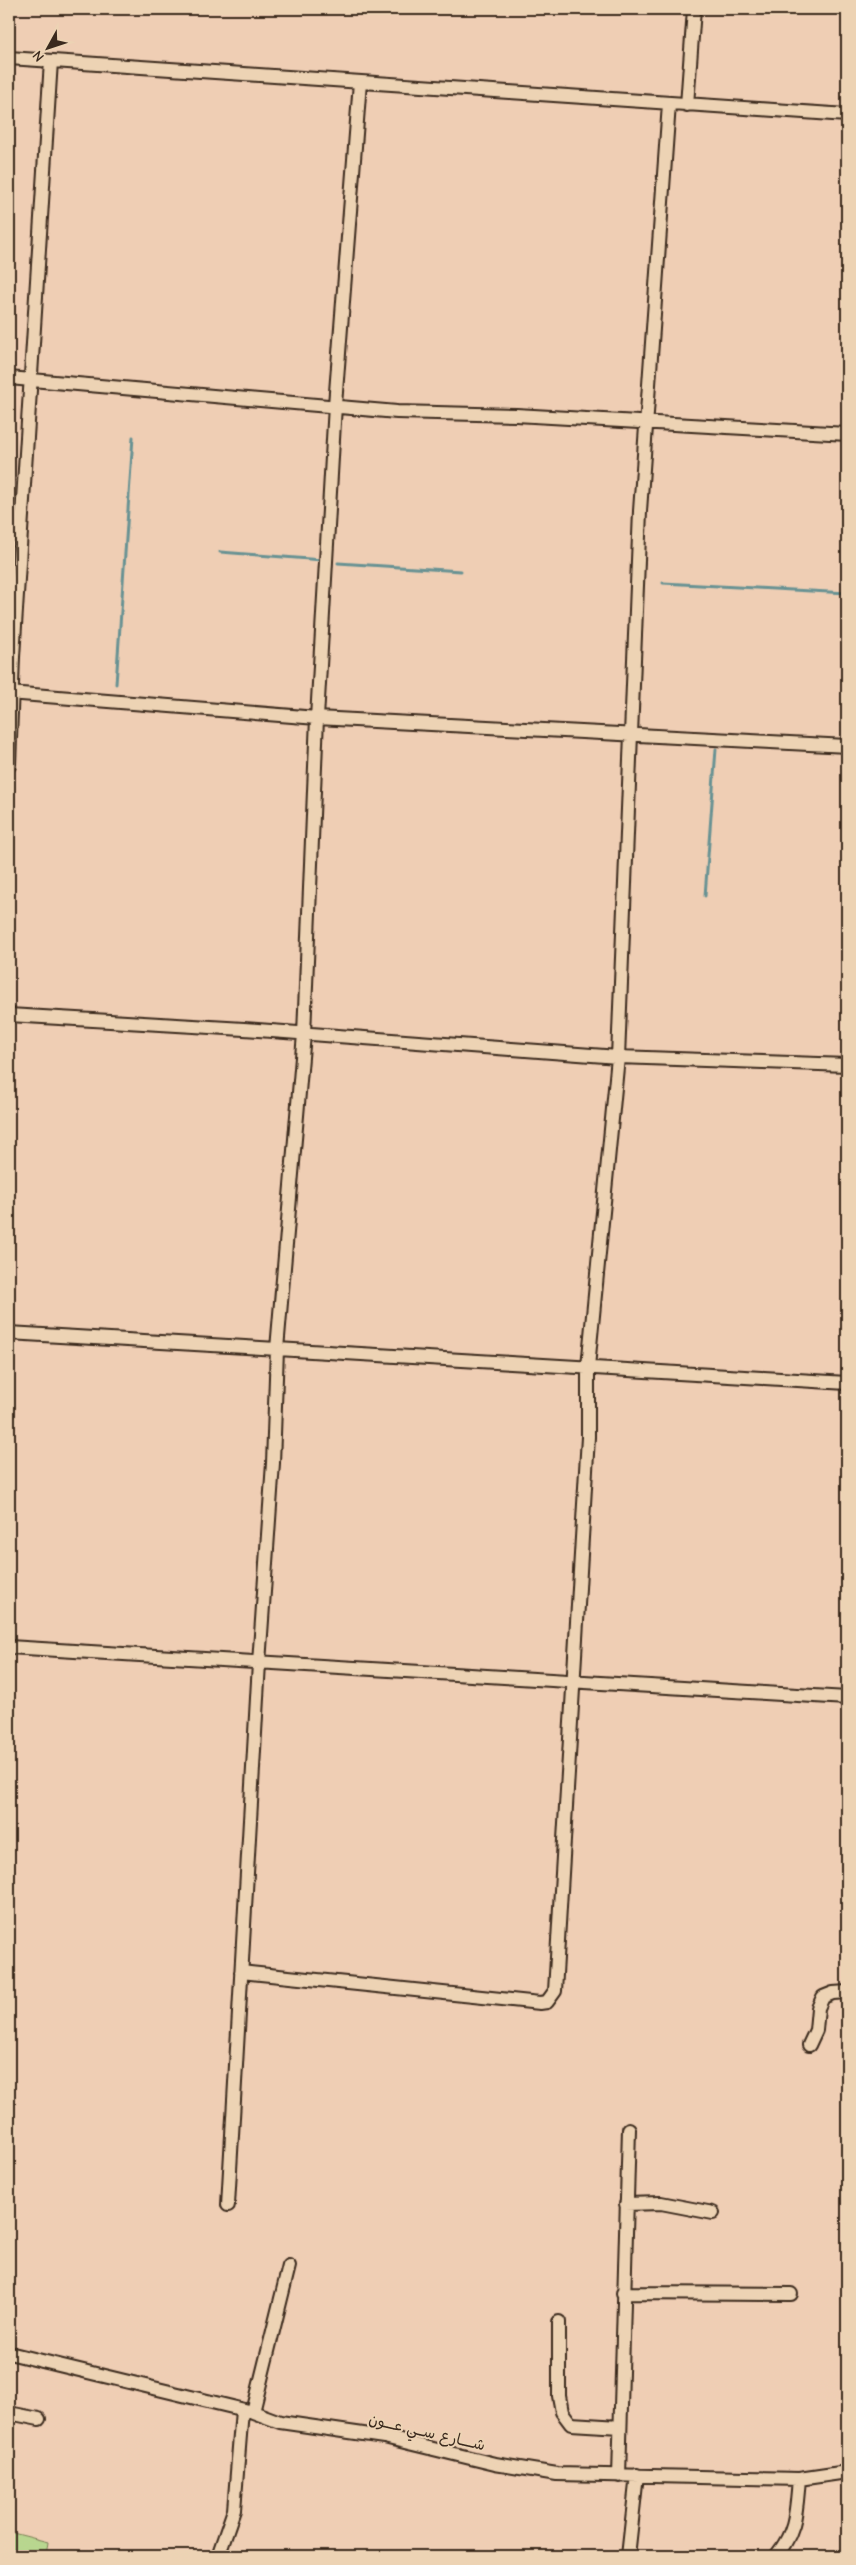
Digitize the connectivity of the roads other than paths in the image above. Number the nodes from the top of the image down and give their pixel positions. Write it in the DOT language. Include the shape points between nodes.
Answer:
graph roads {
  1 [pos="694,9"];
  2 [pos="9,58"];
  3 [pos="51,61"];
  4 [pos="360,82"];
  5 [pos="669,104"];
  6 [pos="687,105"];
  7 [pos="847,115"];
  8 [pos="9,378"];
  9 [pos="32,379"];
  10 [pos="335,405"];
  11 [pos="648,423"];
  12 [pos="847,434"];
  13 [pos="10,693"];
  14 [pos="317,718"];
  15 [pos="631,734"];
  16 [pos="847,746"];
  17 [pos="9,766"];
  18 [pos="9,1015"];
  19 [pos="304,1034"];
  20 [pos="618,1057"];
  21 [pos="847,1065"];
  22 [pos="9,1333"];
  23 [pos="277,1349"];
  24 [pos="588,1367"];
  25 [pos="847,1383"];
  26 [pos="9,1647"];
  27 [pos="259,1664"];
  28 [pos="574,1682"];
  29 [pos="847,1698"];
  30 [pos="241,1972"];
  31 [pos="847,1992"];
  32 [pos="809,2045"];
  33 [pos="629,2129"];
  34 [pos="626,2204"];
  35 [pos="228,2205"];
  36 [pos="713,2213"];
  37 [pos="289,2266"];
  38 [pos="623,2293"];
  39 [pos="791,2294"];
  40 [pos="559,2322"];
  41 [pos="9,2354"];
  42 [pos="247,2411"];
  43 [pos="9,2413"];
  44 [pos="39,2420"];
  45 [pos="620,2427"];
  46 [pos="847,2472"];
  47 [pos="619,2476"];
  48 [pos="637,2476"];
  49 [pos="799,2479"];
  50 [pos="218,2556"];
  51 [pos="628,2556"];
  52 [pos="776,2556"];
  1 -- 6 [label="street"];
  2 -- 3 [label="street"];
  3 -- 4 [label="street"];
  3 -- 9 [label="street"];
  4 -- 5 [label="street"];
  4 -- 10 [label="street"];
  5 -- 6 [label="street"];
  5 -- 11 [label="street"];
  6 -- 7 [label="street"];
  8 -- 9 [label="street"];
  9 -- 10 [label="street"];
  9 -- 13 [label="street"];
  10 -- 11 [label="street" via="397,412"];
  10 -- 14 [label="street"];
  11 -- 12 [label="street"];
  11 -- 15 [label="street" via="640,511"];
  13 -- 14 [label="street"];
  13 -- 17 [label="street"];
  14 -- 15 [label="street"];
  14 -- 19 [label="street"];
  15 -- 16 [label="street"];
  15 -- 20 [label="street"];
  18 -- 19 [label="street"];
  19 -- 20 [label="street"];
  19 -- 23 [label="street"];
  20 -- 21 [label="street"];
  20 -- 24 [label="street"];
  22 -- 23 [label="street"];
  23 -- 24 [label="street"];
  23 -- 27 [label="street" via="273,1463"];
  24 -- 25 [label="street"];
  24 -- 28 [label="street" via="588,1437"];
  26 -- 27 [label="street"];
  27 -- 28 [label="street"];
  27 -- 30 [label="street"];
  28 -- 29 [label="street"];
  28 -- 30 [label="street" via="555,1991 548,2002"];
  30 -- 35 [label="street"];
  31 -- 32 [label="street" via="823,1997 818,2008 816,2030"];
  33 -- 34 [label="street"];
  34 -- 36 [label="street" via="661,2202"];
  34 -- 38 [label="street"];
  37 -- 42 [label="street"];
  38 -- 39 [label="street"];
  38 -- 45 [label="street"];
  40 -- 45 [label="street" via="562,2412 571,2424"];
  41 -- 42 [label="street, شــــارع ســي عـــون"];
  42 -- 47 [label="street, شــــارع ســي عـــون" via="280,2422 384,2437 495,2464 556,2474"];
  42 -- 50 [label="street" via="234,2510"];
  43 -- 44 [label="street"];
  45 -- 47 [label="street"];
  46 -- 49 [label="street, شــــارع ســي عـــون"];
  47 -- 48 [label="street, شــــارع ســي عـــون"];
  48 -- 49 [label="street, شــــارع ســي عـــون"];
  48 -- 51 [label="street"];
  49 -- 52 [label="street" via="796,2517 789,2540"];
}
